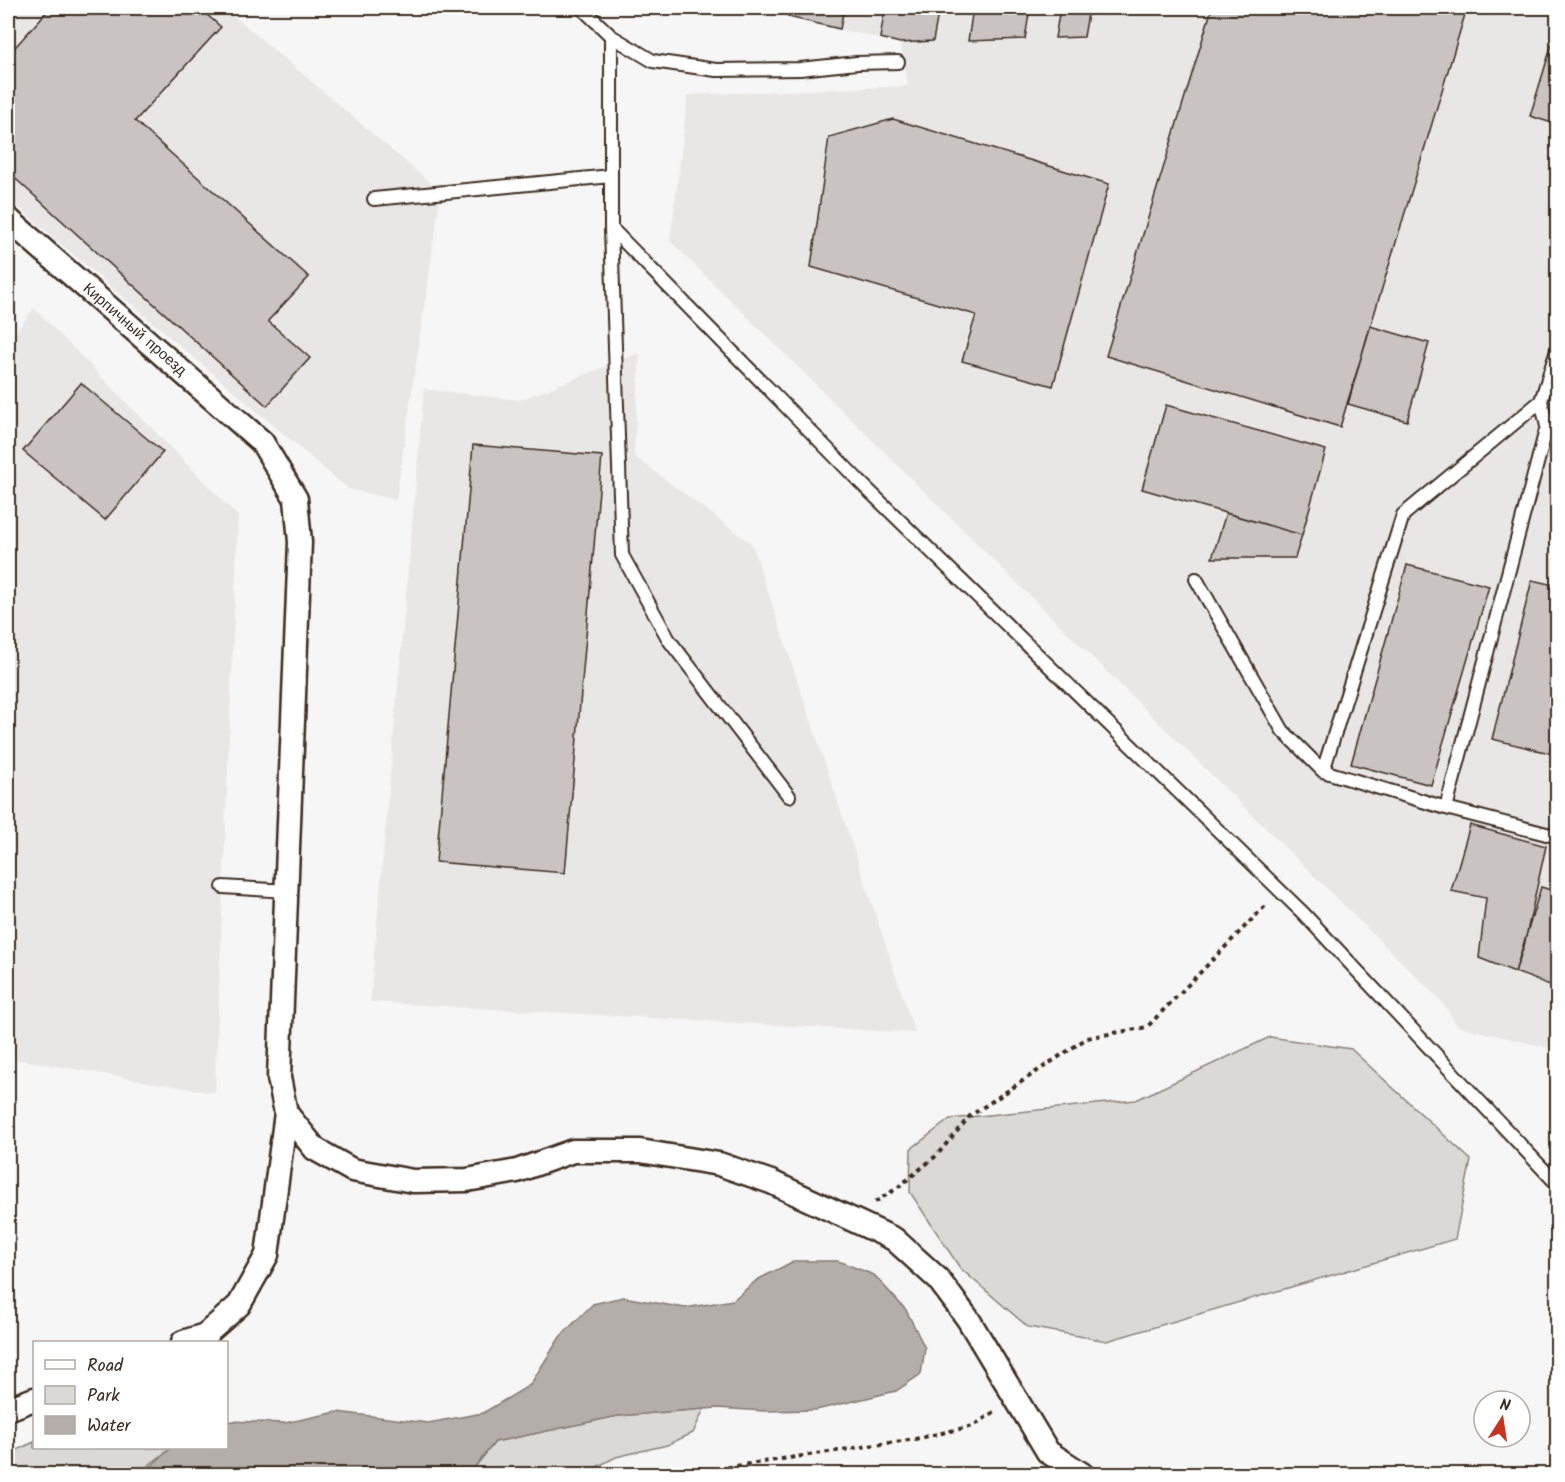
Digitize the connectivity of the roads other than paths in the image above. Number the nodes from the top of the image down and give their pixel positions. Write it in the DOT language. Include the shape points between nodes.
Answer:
graph roads {
  1 [pos="582,8"];
  2 [pos="611,36"];
  3 [pos="898,62"];
  4 [pos="611,176"];
  5 [pos="374,199"];
  6 [pos="8,219"];
  7 [pos="611,228"];
  8 [pos="1557,347"];
  9 [pos="1541,401"];
  10 [pos="1552,428"];
  11 [pos="1196,579"];
  12 [pos="1323,771"];
  13 [pos="789,796"];
  14 [pos="1446,808"];
  15 [pos="1557,837"];
  16 [pos="223,886"];
  17 [pos="287,891"];
  18 [pos="286,1113"];
  19 [pos="1557,1185"];
  20 [pos="186,1341"];
  21 [pos="33,1399"];
  22 [pos="8,1409"];
  23 [pos="1082,1474"];
  1 -- 2 [label="lane"];
  2 -- 3 [label="lane" via="653,61 716,70"];
  2 -- 4 [label="lane"];
  4 -- 5 [label="lane"];
  4 -- 7 [label="lane"];
  6 -- 17 [label="street, Кирпичный проезд" via="262,442 296,499 300,542"];
  7 -- 13 [label="lane" via="622,555 669,640"];
  7 -- 19 [label="lane" via="860,482 1280,891"];
  8 -- 9 [label="lane"];
  9 -- 10 [label="lane"];
  9 -- 12 [label="lane" via="1403,515"];
  10 -- 14 [label="lane"];
  11 -- 12 [label="lane" via="1283,731"];
  12 -- 14 [label="lane"];
  14 -- 15 [label="lane"];
  16 -- 17 [label="lane"];
  17 -- 18 [label="street, Кирпичный проезд" via="279,1078"];
  18 -- 20 [label="street" via="267,1255 239,1305 205,1335"];
  18 -- 23 [label="street" via="315,1149 351,1170 413,1181 467,1180 517,1171 573,1151 640,1151 719,1164 771,1182 894,1239 938,1279 968,1319 1048,1452"];
  21 -- 22 [label="street"];
}
